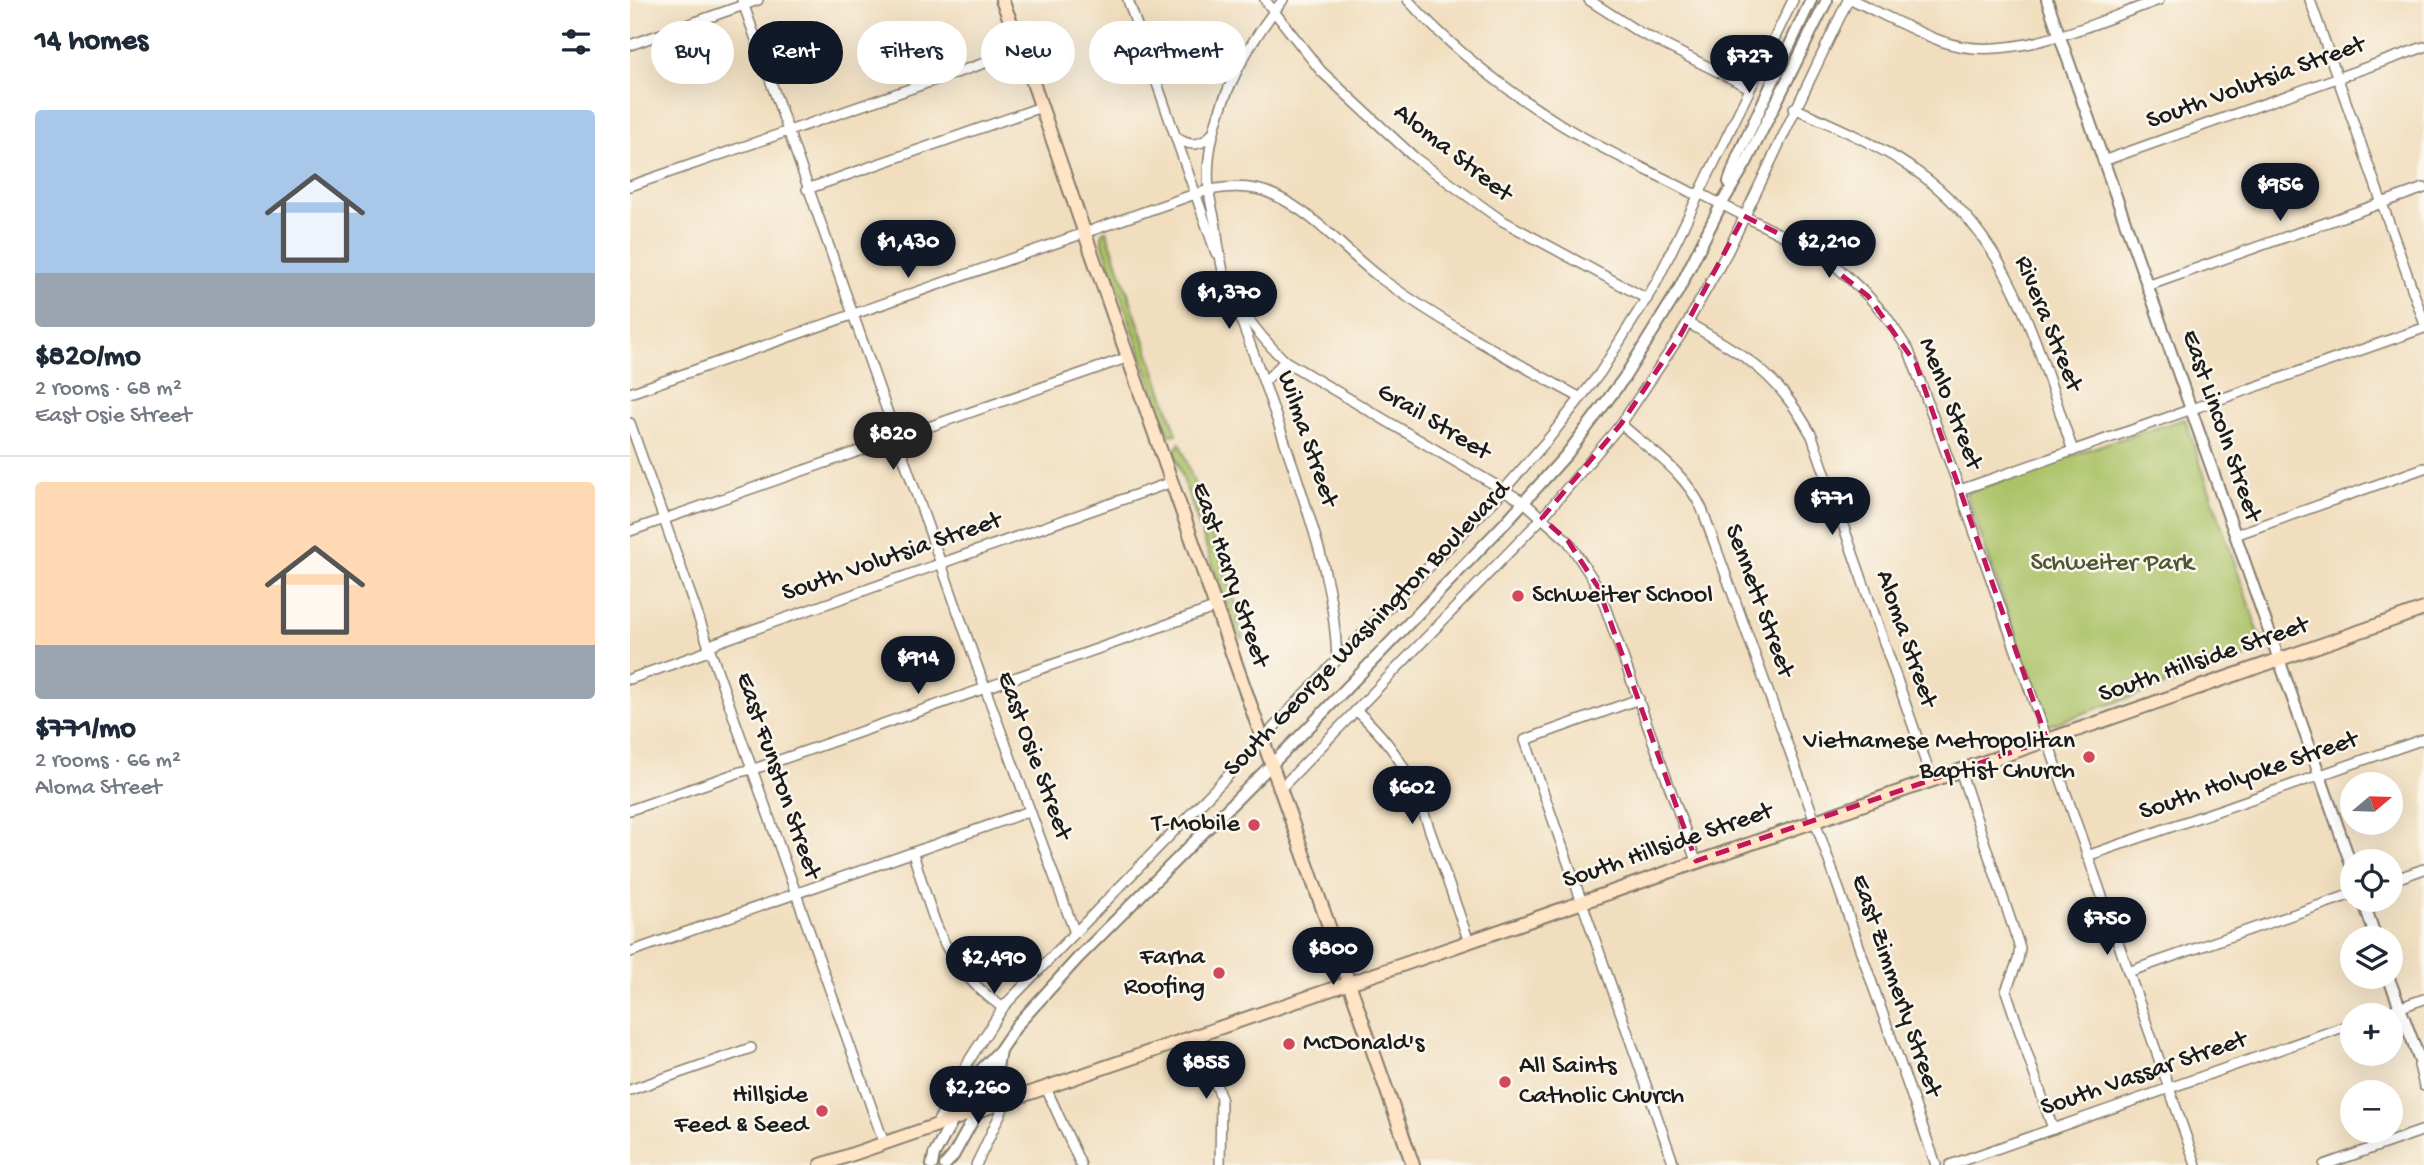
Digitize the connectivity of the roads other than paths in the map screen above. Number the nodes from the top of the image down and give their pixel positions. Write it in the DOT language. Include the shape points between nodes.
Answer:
graph roads {
  1 [pos="758,0"];
  2 [pos="1002,0"];
  3 [pos="1128,0"];
  4 [pos="1265,0"];
  5 [pos="1283,0"];
  6 [pos="1408,0"];
  7 [pos="1589,0"];
  8 [pos="1793,0"];
  9 [pos="1811,0"];
  10 [pos="1827,0"];
  11 [pos="1850,0"];
  12 [pos="2047,0"];
  13 [pos="2159,0"];
  14 [pos="2310,0"];
  15 [pos="743,3"];
  16 [pos="1273,11"];
  17 [pos="1010,21"];
  18 [pos="2059,35"];
  19 [pos="630,45"];
  20 [pos="2424,47"];
  21 [pos="981,64"];
  22 [pos="2338,77"];
  23 [pos="1033,84"];
  24 [pos="1750,88"];
  25 [pos="1041,107"];
  26 [pos="1794,108"];
  27 [pos="1215,130"];
  28 [pos="788,131"];
  29 [pos="1175,134"];
  30 [pos="2103,161"];
  31 [pos="630,186"];
  32 [pos="2424,188"];
  33 [pos="807,189"];
  34 [pos="1209,189"];
  35 [pos="1195,194"];
  36 [pos="1701,194"];
  37 [pos="2382,203"];
  38 [pos="1721,205"];
  39 [pos="1744,216"];
  40 [pos="1085,232"];
  41 [pos="1224,277"];
  42 [pos="2147,286"];
  43 [pos="1647,299"];
  44 [pos="853,315"];
  45 [pos="1688,323"];
  46 [pos="2424,325"];
  47 [pos="1129,357"];
  48 [pos="1285,361"];
  49 [pos="1265,381"];
  50 [pos="630,393"];
  51 [pos="1581,398"];
  52 [pos="2191,409"];
  53 [pos="630,422"];
  54 [pos="1621,424"];
  55 [pos="897,438"];
  56 [pos="2073,451"];
  57 [pos="2424,468"];
  58 [pos="1172,482"];
  59 [pos="1504,490"];
  60 [pos="1960,490"];
  61 [pos="1524,502"];
  62 [pos="1542,518"];
  63 [pos="664,519"];
  64 [pos="630,531"];
  65 [pos="2235,535"];
  66 [pos="941,563"];
  67 [pos="1214,608"];
  68 [pos="2424,609"];
  69 [pos="709,648"];
  70 [pos="1337,660"];
  71 [pos="2278,660"];
  72 [pos="630,679"];
  73 [pos="985,688"];
  74 [pos="1639,699"];
  75 [pos="1356,710"];
  76 [pos="1264,738"];
  77 [pos="2424,739"];
  78 [pos="2047,740"];
  79 [pos="1272,762"];
  80 [pos="752,769"];
  81 [pos="1960,770"];
  82 [pos="2319,775"];
  83 [pos="1932,780"];
  84 [pos="1281,788"];
  85 [pos="630,810"];
  86 [pos="1030,811"];
  87 [pos="1815,820"];
  88 [pos="2346,849"];
  89 [pos="913,854"];
  90 [pos="2087,856"];
  91 [pos="1696,861"];
  92 [pos="2424,869"];
  93 [pos="2403,876"];
  94 [pos="796,895"];
  95 [pos="2340,898"];
  96 [pos="1581,902"];
  97 [pos="1074,933"];
  98 [pos="1469,942"];
  99 [pos="630,952"];
  100 [pos="2128,972"];
  101 [pos="1350,983"];
  102 [pos="2424,999"];
  103 [pos="2403,1007"];
  104 [pos="1003,1008"];
  105 [pos="2403,1019"];
  106 [pos="2340,1028"];
  107 [pos="1199,1036"];
  108 [pos="751,1048"];
  109 [pos="1000,1050"];
  110 [pos="2418,1060"];
  111 [pos="2424,1072"];
  112 [pos="2424,1086"];
  113 [pos="1046,1088"];
  114 [pos="2169,1088"];
  115 [pos="630,1090"];
  116 [pos="1007,1100"];
  117 [pos="979,1110"];
  118 [pos="955,1118"];
  119 [pos="936,1125"];
  120 [pos="2053,1129"];
  121 [pos="2423,1131"];
  122 [pos="884,1143"];
  123 [pos="821,1165"];
  124 [pos="932,1165"];
  125 [pos="945,1165"];
  126 [pos="976,1165"];
  127 [pos="1081,1165"];
  128 [pos="1220,1165"];
  129 [pos="1413,1165"];
  130 [pos="1674,1165"];
  131 [pos="1936,1165"];
  132 [pos="1950,1165"];
  133 [pos="2196,1165"];
  134 [pos="2324,1165"];
  1 -- 15 [label="street"];
  2 -- 17 [label="main road, East Harry Street"];
  3 -- 29 [label="street, Wilma Street"];
  4 -- 16 [label="street, Aloma Street"];
  5 -- 16 [label="street"];
  6 -- 36 [label="street, Menlo Street" via="1435,30 1499,84 1551,118"];
  7 -- 24 [label="street" via="1637,32"];
  8 -- 24 [label="street"];
  9 -- 38 [label="street, South George Washington Boulevard" via="1738,156"];
  10 -- 38 [label="street, South George Washington Boulevard"];
  11 -- 18 [label="street" via="1940,41 1964,47 2009,48"];
  11 -- 26 [label="street"];
  12 -- 18 [label="street, East Lincoln Street"];
  13 -- 18 [label="street"];
  14 -- 22 [label="street"];
  15 -- 19 [label="street"];
  15 -- 28 [label="street, East Osie Street"];
  16 -- 27 [label="street" via="1235,72"];
  16 -- 43 [label="street, Aloma Street" via="1321,71 1415,158 1501,220"];
  18 -- 30 [label="street, East Lincoln Street"];
  20 -- 22 [label="street, South Volutsia Street"];
  21 -- 28 [label="street"];
  22 -- 30 [label="street, South Volutsia Street"];
  22 -- 37 [label="street"];
  23 -- 25 [label="main road, East Harry Street"];
  24 -- 36 [label="street"];
  25 -- 33 [label="street"];
  25 -- 40 [label="main road, East Harry Street"];
  26 -- 39 [label="street"];
  26 -- 56 [label="street, Rivera Street" via="1912,168 1979,229 2012,282"];
  27 -- 29 [label="street" via="1195,145"];
  27 -- 34 [label="street"];
  28 -- 31 [label="street"];
  28 -- 33 [label="street, East Osie Street"];
  29 -- 35 [label="street, Wilma Street"];
  30 -- 42 [label="street, East Lincoln Street"];
  32 -- 37 [label="street"];
  33 -- 44 [label="street, East Osie Street"];
  34 -- 35 [label="street"];
  34 -- 41 [label="street"];
  34 -- 51 [label="street" via="1260,189 1293,205 1381,278 1474,340"];
  35 -- 40 [label="street"];
  35 -- 41 [label="street, Wilma Street"];
  36 -- 38 [label="street, Menlo Street"];
  36 -- 43 [label="street"];
  37 -- 42 [label="street"];
  37 -- 46 [label="street"];
  38 -- 39 [label="street, Menlo Street"];
  38 -- 61 [label="street, South George Washington Boulevard" via="1678,291 1625,378"];
  39 -- 45 [label="street"];
  39 -- 60 [label="street, Menlo Street" via="1836,266 1886,316 1916,365"];
  40 -- 44 [label="street"];
  40 -- 47 [label="main road, East Harry Street"];
  41 -- 48 [label="street, Grail Street" via="1255,329"];
  41 -- 49 [label="street, Wilma Street"];
  42 -- 52 [label="street, East Lincoln Street"];
  43 -- 51 [label="street"];
  44 -- 50 [label="street"];
  44 -- 55 [label="street, East Osie Street"];
  45 -- 54 [label="street"];
  45 -- 83 [label="street, Aloma Street" via="1767,373 1812,436"];
  46 -- 52 [label="street"];
  47 -- 55 [label="street"];
  47 -- 58 [label="main road, East Harry Street"];
  48 -- 49 [label="street"];
  48 -- 59 [label="street, Grail Street"];
  49 -- 70 [label="street, Wilma Street" via="1324,562"];
  51 -- 59 [label="street"];
  52 -- 56 [label="street"];
  52 -- 65 [label="street, East Lincoln Street"];
  53 -- 63 [label="street, East Funston Street"];
  54 -- 62 [label="street"];
  54 -- 87 [label="street, Sennett Street" via="1694,491"];
  55 -- 63 [label="street"];
  55 -- 66 [label="street, East Osie Street"];
  56 -- 60 [label="street"];
  57 -- 65 [label="street"];
  58 -- 66 [label="street, South Volutsia Street"];
  58 -- 67 [label="main road, East Harry Street"];
  59 -- 61 [label="street, Grail Street"];
  59 -- 70 [label="street"];
  60 -- 78 [label="street, Menlo Street"];
  61 -- 62 [label="street, Grail Street"];
  61 -- 79 [label="street, South George Washington Boulevard"];
  62 -- 74 [label="street, Grail Street" via="1568,541 1598,587"];
  62 -- 75 [label="street"];
  63 -- 64 [label="street"];
  63 -- 69 [label="street, East Funston Street"];
  65 -- 71 [label="street, East Lincoln Street"];
  66 -- 69 [label="street, South Volutsia Street"];
  66 -- 73 [label="street, East Osie Street"];
  67 -- 73 [label="street"];
  67 -- 76 [label="main road, East Harry Street"];
  68 -- 71 [label="main road, South Hillside Street"];
  69 -- 72 [label="street, South Volutsia Street"];
  69 -- 80 [label="street, East Funston Street"];
  70 -- 76 [label="street"];
  71 -- 78 [label="main road, South Hillside Street"];
  71 -- 82 [label="street, East Lincoln Street"];
  73 -- 80 [label="street"];
  73 -- 86 [label="street, East Osie Street"];
  74 -- 91 [label="street, Grail Street"];
  74 -- 96 [label="street" via="1525,740"];
  75 -- 84 [label="street"];
  75 -- 98 [label="street" via="1405,767"];
  76 -- 79 [label="main road, East Harry Street"];
  76 -- 97 [label="street"];
  77 -- 82 [label="street, South Holyoke Street"];
  78 -- 81 [label="main road, South Hillside Street"];
  78 -- 90 [label="street, Menlo Street"];
  79 -- 84 [label="main road, East Harry Street"];
  79 -- 109 [label="street, South George Washington Boulevard" via="1077,958"];
  80 -- 85 [label="street"];
  80 -- 94 [label="street, East Funston Street"];
  81 -- 83 [label="main road, South Hillside Street"];
  81 -- 120 [label="street" via="2020,948 2006,991"];
  82 -- 88 [label="street, East Lincoln Street"];
  82 -- 90 [label="street, South Holyoke Street"];
  83 -- 87 [label="main road, South Hillside Street"];
  84 -- 101 [label="main road, East Harry Street"];
  86 -- 89 [label="street"];
  86 -- 97 [label="street, East Osie Street"];
  87 -- 91 [label="main road, South Hillside Street"];
  87 -- 131 [label="street, East Zimmerly Street"];
  89 -- 94 [label="street"];
  89 -- 104 [label="street" via="955,961"];
  90 -- 100 [label="street, Menlo Street"];
  91 -- 96 [label="main road, South Hillside Street"];
  92 -- 93 [label="street"];
  94 -- 99 [label="street"];
  94 -- 122 [label="street, East Funston Street"];
  95 -- 100 [label="street"];
  96 -- 98 [label="main road, South Hillside Street"];
  96 -- 130 [label="street"];
  97 -- 104 [label="street"];
  98 -- 101 [label="main road, South Hillside Street"];
  100 -- 114 [label="street, Menlo Street"];
  101 -- 107 [label="main road, South Hillside Street"];
  101 -- 129 [label="main road, East Harry Street"];
  102 -- 103 [label="street"];
  104 -- 119 [label="street"];
  105 -- 110 [label="street"];
  106 -- 114 [label="street, South Vassar Street"];
  107 -- 113 [label="main road, South Hillside Street"];
  107 -- 128 [label="street" via="1221,1098"];
  108 -- 115 [label="street"];
  109 -- 117 [label="street, South George Washington Boulevard" via="995,1080"];
  109 -- 118 [label="street, South George Washington Boulevard" via="979,1072"];
  110 -- 111 [label="street"];
  110 -- 112 [label="street"];
  113 -- 116 [label="main road, South Hillside Street"];
  113 -- 127 [label="street"];
  114 -- 120 [label="street, South Vassar Street"];
  114 -- 133 [label="street, Menlo Street"];
  116 -- 117 [label="main road, South Hillside Street"];
  116 -- 126 [label="street"];
  117 -- 118 [label="main road, South Hillside Street"];
  117 -- 125 [label="street, South George Washington Boulevard"];
  118 -- 119 [label="main road, South Hillside Street"];
  118 -- 124 [label="street, South George Washington Boulevard"];
  119 -- 122 [label="main road, South Hillside Street"];
  120 -- 132 [label="street, South Vassar Street"];
  121 -- 134 [label="street"];
  122 -- 123 [label="main road"];
}
